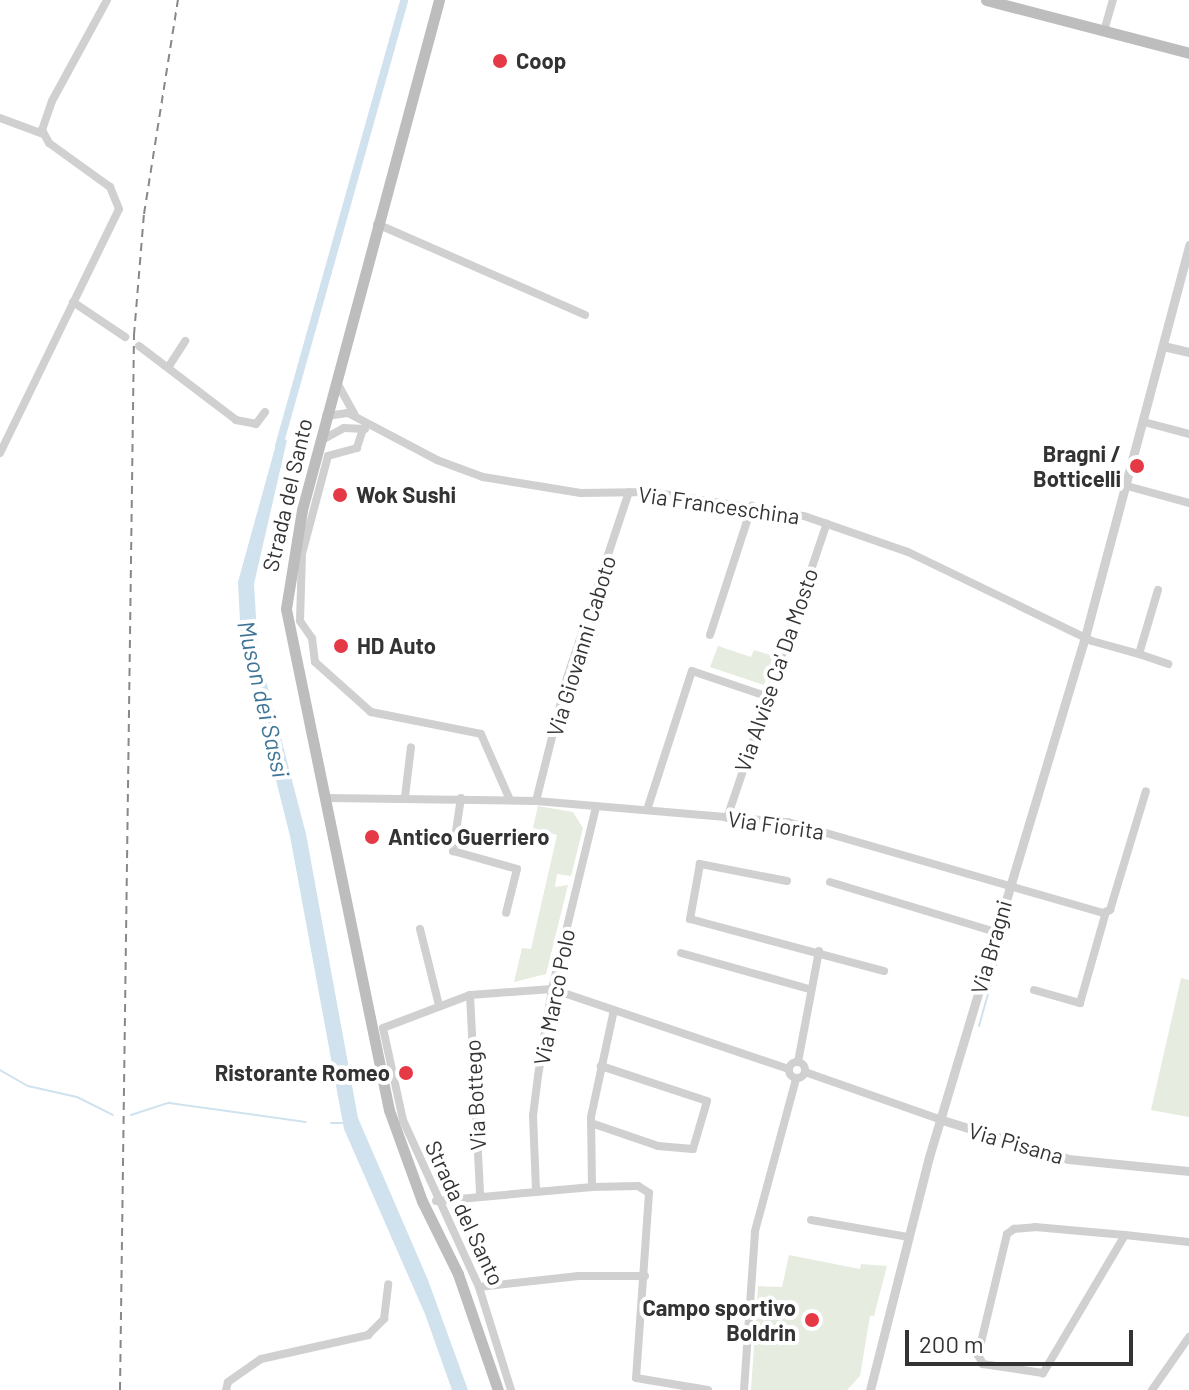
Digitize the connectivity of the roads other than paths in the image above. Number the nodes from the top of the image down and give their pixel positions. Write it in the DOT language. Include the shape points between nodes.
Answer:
graph roads {
  1 [pos="107,0"];
  2 [pos="439,0"];
  3 [pos="986,0"];
  4 [pos="1113,0"];
  5 [pos="1104,31"];
  6 [pos="1189,53"];
  7 [pos="0,118"];
  8 [pos="43,134"];
  9 [pos="376,224"];
  10 [pos="1189,245"];
  11 [pos="73,302"];
  12 [pos="585,315"];
  13 [pos="125,337"];
  14 [pos="185,341"];
  15 [pos="139,346"];
  16 [pos="1163,346"];
  17 [pos="1189,352"];
  18 [pos="169,366"];
  19 [pos="335,378"];
  20 [pos="265,412"];
  21 [pos="326,416"];
  22 [pos="358,418"];
  23 [pos="1144,422"];
  24 [pos="344,428"];
  25 [pos="363,429"];
  26 [pos="385,434"];
  27 [pos="1189,434"];
  28 [pos="320,442"];
  29 [pos="0,453"];
  30 [pos="1127,486"];
  31 [pos="629,492"];
  32 [pos="1189,503"];
  33 [pos="752,506"];
  34 [pos="827,523"];
  35 [pos="1158,590"];
  36 [pos="710,635"];
  37 [pos="1085,637"];
  38 [pos="1139,654"];
  39 [pos="1168,664"];
  40 [pos="766,696"];
  41 [pos="411,747"];
  42 [pos="1146,791"];
  43 [pos="405,797"];
  44 [pos="327,798"];
  45 [pos="461,798"];
  46 [pos="510,800"];
  47 [pos="536,801"];
  48 [pos="596,807"];
  49 [pos="647,810"];
  50 [pos="727,818"];
  51 [pos="787,881"];
  52 [pos="830,882"];
  53 [pos="1010,883"];
  54 [pos="1106,912"];
  55 [pos="506,913"];
  56 [pos="420,929"];
  57 [pos="996,932"];
  58 [pos="819,951"];
  59 [pos="681,953"];
  60 [pos="884,971"];
  61 [pos="552,989"];
  62 [pos="809,989"];
  63 [pos="1034,990"];
  64 [pos="470,995"];
  65 [pos="439,1005"];
  66 [pos="614,1010"];
  67 [pos="382,1052"];
  68 [pos="798,1062"];
  69 [pos="601,1066"];
  70 [pos="788,1069"];
  71 [pos="805,1072"];
  72 [pos="796,1079"];
  73 [pos="939,1119"];
  74 [pos="591,1123"];
  75 [pos="1189,1171"];
  76 [pos="592,1187"];
  77 [pos="536,1190"];
  78 [pos="480,1195"];
  79 [pos="436,1201"];
  80 [pos="811,1220"];
  81 [pos="1125,1235"];
  82 [pos="908,1237"];
  83 [pos="1189,1242"];
  84 [pos="450,1244"];
  85 [pos="645,1276"];
  86 [pos="388,1284"];
  87 [pos="479,1287"];
  88 [pos="488,1317"];
  89 [pos="474,1322"];
  90 [pos="1189,1337"];
  91 [pos="226,1390"];
  92 [pos="498,1390"];
  93 [pos="511,1390"];
  94 [pos="708,1390"];
  95 [pos="744,1390"];
  96 [pos="870,1390"];
  97 [pos="1152,1390"];
  1 -- 8 [label="street" via="52,101"];
  2 -- 9 [label="main road, Strada del Santo"];
  3 -- 5 [label="main road"];
  4 -- 5 [label="street"];
  5 -- 6 [label="main road"];
  7 -- 8 [label="street"];
  8 -- 11 [label="street" via="110,187 119,203"];
  9 -- 12 [label="street"];
  9 -- 19 [label="main road, Strada del Santo"];
  10 -- 16 [label="street, Via Bragni"];
  11 -- 13 [label="street"];
  11 -- 29 [label="street"];
  14 -- 18 [label="street"];
  15 -- 18 [label="street"];
  16 -- 17 [label="street"];
  16 -- 23 [label="street, Via Bragni"];
  18 -- 20 [label="street" via="226,415 256,424"];
  19 -- 21 [label="main road, Strada del Santo"];
  19 -- 22 [label="street, Via Franceschina" via="346,406"];
  21 -- 22 [label="street, Via Franceschina" via="348,413"];
  21 -- 24 [label="street"];
  21 -- 28 [label="main road, Strada del Santo"];
  22 -- 26 [label="street, Via Franceschina"];
  23 -- 27 [label="street"];
  23 -- 30 [label="street, Via Bragni"];
  24 -- 25 [label="street, Via Franceschina"];
  24 -- 28 [label="street"];
  25 -- 26 [label="street, Via Franceschina"];
  25 -- 46 [label="street" via="357,448 328,456 305,542 298,600 315,662 371,712 481,734"];
  26 -- 31 [label="street, Via Franceschina" via="483,477 561,491"];
  28 -- 44 [label="main road, Strada del Santo" via="290,562 286,609"];
  30 -- 32 [label="street"];
  30 -- 37 [label="street, Via Bragni"];
  31 -- 33 [label="street, Via Franceschina"];
  31 -- 47 [label="street, Via Giovanni Caboto" via="567,678"];
  33 -- 34 [label="street, Via Franceschina"];
  33 -- 36 [label="street"];
  34 -- 37 [label="street, Via Franceschina" via="913,554"];
  34 -- 40 [label="street, Via Alvise Ca' Da Mosto"];
  35 -- 38 [label="street"];
  37 -- 38 [label="street"];
  37 -- 53 [label="street, Via Bragni"];
  38 -- 39 [label="street"];
  40 -- 49 [label="street" via="692,671"];
  40 -- 50 [label="street, Via Alvise Ca' Da Mosto"];
  41 -- 43 [label="street"];
  42 -- 54 [label="street"];
  43 -- 44 [label="street, Via Fiorita"];
  43 -- 45 [label="street, Via Fiorita"];
  44 -- 67 [label="main road, Strada del Santo"];
  45 -- 46 [label="street, Via Fiorita"];
  45 -- 55 [label="street" via="453,851 517,869"];
  46 -- 47 [label="street, Via Fiorita"];
  47 -- 48 [label="street, Via Fiorita"];
  48 -- 49 [label="street, Via Fiorita"];
  48 -- 61 [label="street, Via Marco Polo"];
  49 -- 50 [label="street, Via Fiorita"];
  50 -- 53 [label="street, Via Fiorita" via="819,828"];
  51 -- 58 [label="street" via="700,864 690,919"];
  52 -- 57 [label="street"];
  53 -- 54 [label="street, Via Fiorita"];
  53 -- 57 [label="street, Via Bragni"];
  54 -- 63 [label="street" via="1080,1003"];
  56 -- 65 [label="street"];
  57 -- 73 [label="street, Via Bragni"];
  58 -- 60 [label="street"];
  58 -- 62 [label="street"];
  59 -- 62 [label="street"];
  61 -- 64 [label="street"];
  61 -- 66 [label="street"];
  61 -- 77 [label="street, Via Marco Polo" via="533,1116"];
  62 -- 68 [label="street"];
  64 -- 65 [label="street"];
  64 -- 78 [label="street, Via Bottego"];
  65 -- 67 [label="street, Strada del Santo" via="383,1028"];
  66 -- 69 [label="street"];
  66 -- 70 [label="street"];
  67 -- 79 [label="street, Strada del Santo"];
  67 -- 84 [label="main road, Strada del Santo" via="401,1151"];
  68 -- 70 [label="street"];
  68 -- 71 [label="street"];
  69 -- 74 [label="street"];
  69 -- 74 [label="street" via="707,1101 693,1149 658,1146"];
  70 -- 72 [label="street"];
  71 -- 72 [label="street"];
  71 -- 73 [label="street"];
  72 -- 95 [label="street" via="755,1231"];
  73 -- 75 [label="street, Via Pisana" via="1068,1159"];
  73 -- 82 [label="street, Via Bragni"];
  74 -- 76 [label="street"];
  76 -- 77 [label="street"];
  76 -- 85 [label="street" via="638,1186 649,1193"];
  77 -- 78 [label="street"];
  78 -- 79 [label="street"];
  79 -- 84 [label="street, Strada del Santo"];
  80 -- 82 [label="street"];
  81 -- 81 [label="street" via="1035,1227 1007,1234 978,1355 983,1364 1043,1373"];
  81 -- 83 [label="street"];
  82 -- 96 [label="street, Via Bragni"];
  84 -- 87 [label="street, Strada del Santo"];
  84 -- 89 [label="main road, Strada del Santo"];
  85 -- 87 [label="street" via="578,1276"];
  85 -- 94 [label="street" via="636,1378"];
  86 -- 91 [label="street" via="384,1319 368,1335 261,1359 228,1382"];
  87 -- 88 [label="street, Strada del Santo"];
  88 -- 89 [label="street"];
  88 -- 93 [label="street, Strada del Santo"];
  89 -- 92 [label="main road, Strada del Santo"];
  90 -- 97 [label="street"];
}
